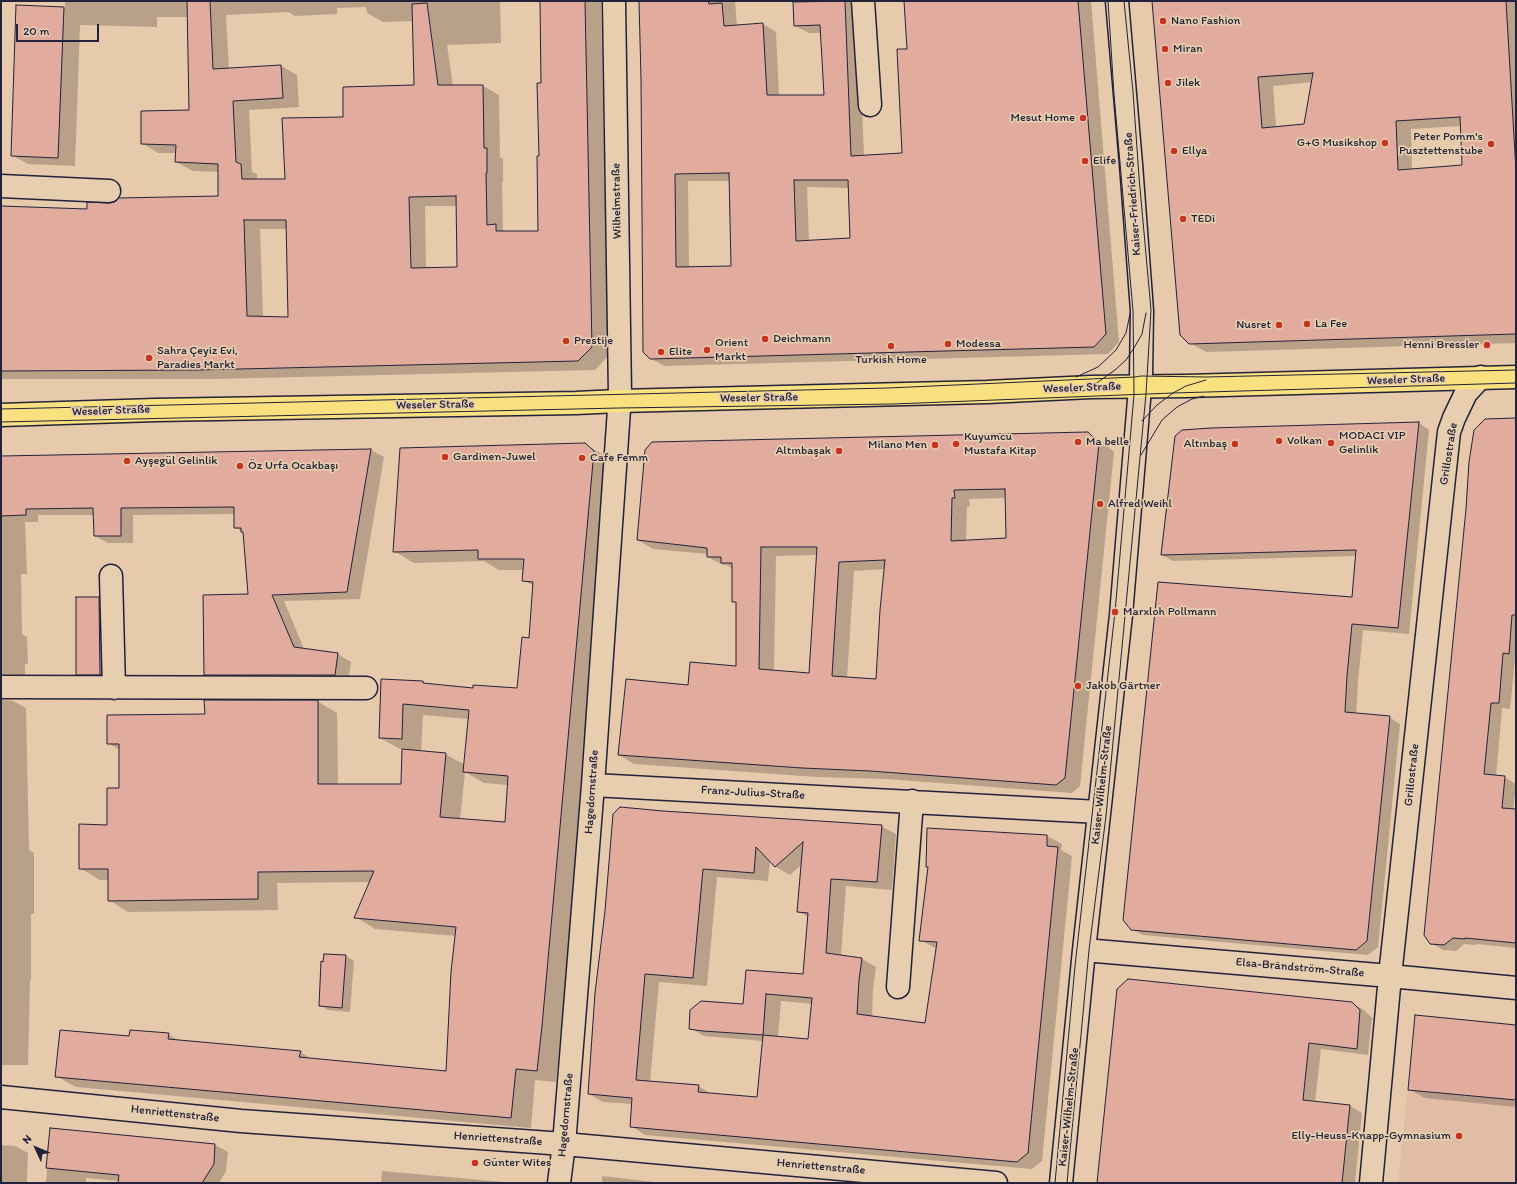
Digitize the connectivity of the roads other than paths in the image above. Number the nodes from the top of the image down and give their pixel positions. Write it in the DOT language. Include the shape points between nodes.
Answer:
graph roads {
  1 [pos="614,1"];
  2 [pos="863,1"];
  3 [pos="1117,1"];
  4 [pos="870,105"];
  5 [pos="1,186"];
  6 [pos="109,191"];
  7 [pos="1481,377"];
  8 [pos="1516,377"];
  9 [pos="1141,386"];
  10 [pos="619,401"];
  11 [pos="1,415"];
  12 [pos="111,576"];
  13 [pos="1,688"];
  14 [pos="114,688"];
  15 [pos="366,688"];
  16 [pos="593,785"];
  17 [pos="912,801"];
  18 [pos="1099,812"];
  19 [pos="1084,950"];
  20 [pos="1390,976"];
  21 [pos="898,987"];
  22 [pos="1516,988"];
  23 [pos="1,1097"];
  24 [pos="564,1144"];
  25 [pos="559,1183"];
  26 [pos="996,1183"];
  27 [pos="1061,1183"];
  28 [pos="1371,1183"];
  1 -- 10 [label="street, Wilhelmstraße"];
  2 -- 4 [label="street"];
  3 -- 9 [label="street, Kaiser-Friedrich-Straße" via="1142,311"];
  5 -- 6 [label="street"];
  7 -- 8 [label="main road, Weseler Straße"];
  7 -- 9 [label="main road, Weseler Straße"];
  7 -- 20 [label="street, Grillostraße" via="1466,393 1449,432"];
  9 -- 10 [label="main road, Weseler Straße"];
  9 -- 18 [label="street, Kaiser-Wilhelm-Straße"];
  10 -- 11 [label="main road, Weseler Straße"];
  10 -- 16 [label="street, Hagedornstraße"];
  12 -- 14 [label="street"];
  13 -- 14 [label="street"];
  14 -- 15 [label="street"];
  16 -- 17 [label="street, Franz-Julius-Straße"];
  16 -- 24 [label="street, Hagedornstraße"];
  17 -- 18 [label="street, Franz-Julius-Straße"];
  17 -- 21 [label="street"];
  18 -- 19 [label="street, Kaiser-Wilhelm-Straße"];
  19 -- 20 [label="street, Elsa-Brändström-Straße"];
  19 -- 27 [label="street, Kaiser-Wilhelm-Straße"];
  20 -- 22 [label="street, Elsa-Brändström-Straße"];
  20 -- 28 [label="street, Grillostraße"];
  23 -- 24 [label="street, Henriettenstraße" via="242,1121"];
  24 -- 25 [label="street, Hagedornstraße"];
  24 -- 26 [label="street, Henriettenstraße"];
}
